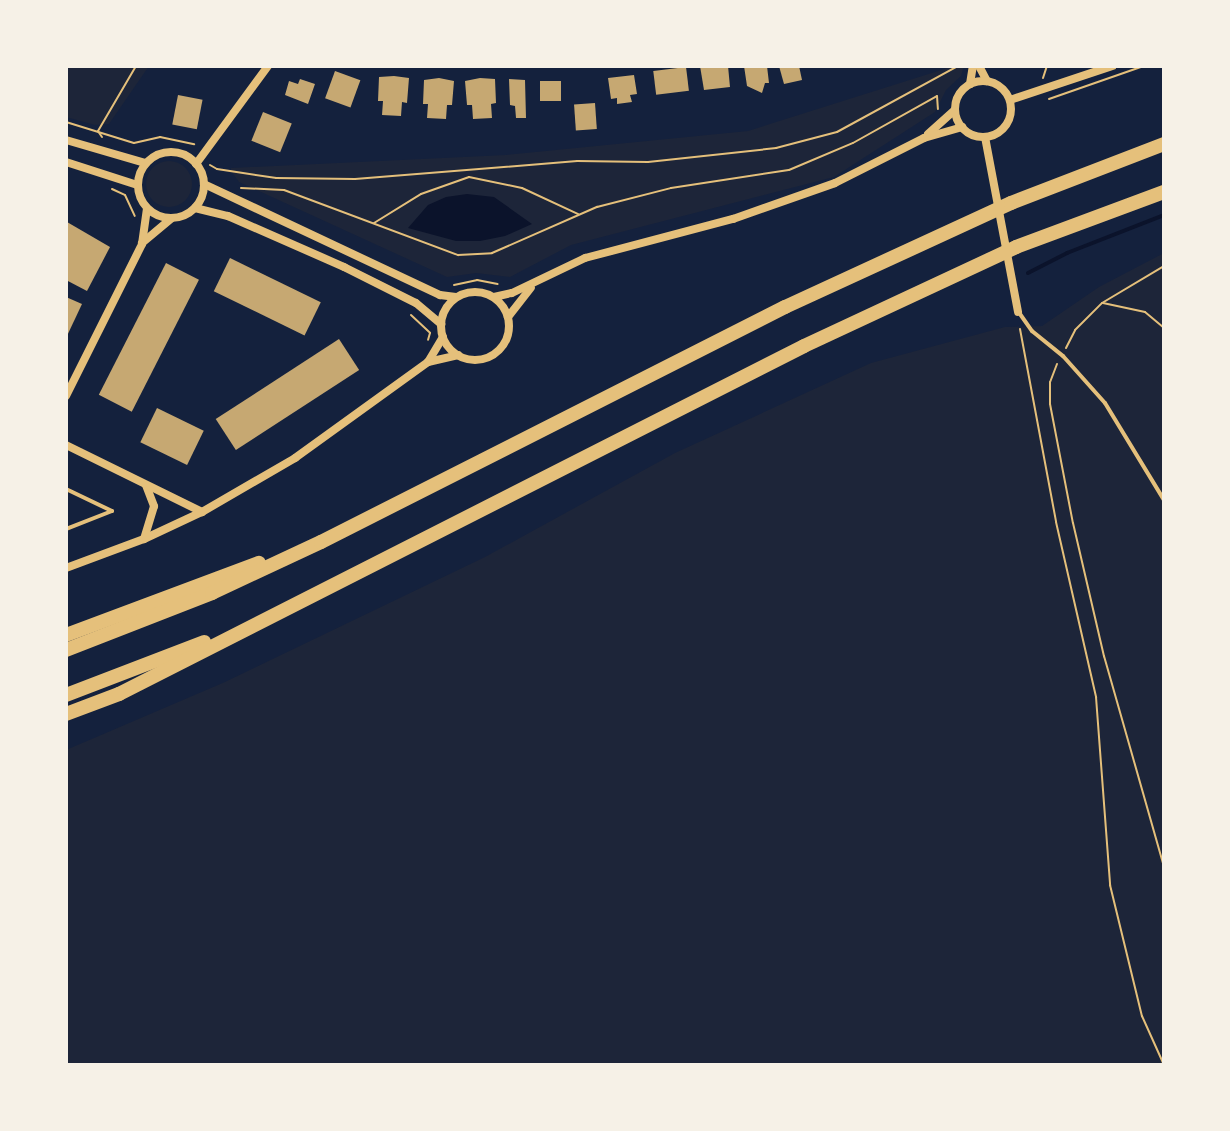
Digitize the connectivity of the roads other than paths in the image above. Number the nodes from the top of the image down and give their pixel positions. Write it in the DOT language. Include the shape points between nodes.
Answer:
graph roads {
  1 [pos="268,66"];
  2 [pos="973,66"];
  3 [pos="979,66"];
  4 [pos="1112,66"];
  5 [pos="987,81"];
  6 [pos="970,84"];
  7 [pos="1010,100"];
  8 [pos="955,110"];
  9 [pos="962,127"];
  10 [pos="985,137"];
  11 [pos="924,138"];
  12 [pos="66,140"];
  13 [pos="1164,144"];
  14 [pos="66,162"];
  15 [pos="145,163"];
  16 [pos="196,164"];
  17 [pos="204,184"];
  18 [pos="137,185"];
  19 [pos="1164,192"];
  20 [pos="195,208"];
  21 [pos="147,209"];
  22 [pos="171,219"];
  23 [pos="142,244"];
  24 [pos="538,282"];
  25 [pos="456,297"];
  26 [pos="494,297"];
  27 [pos="1018,312"];
  28 [pos="508,317"];
  29 [pos="441,324"];
  30 [pos="443,337"];
  31 [pos="458,355"];
  32 [pos="428,362"];
  33 [pos="66,396"];
  34 [pos="67,448"];
  35 [pos="145,484"];
  36 [pos="66,489"];
  37 [pos="1164,500"];
  38 [pos="202,512"];
  39 [pos="66,529"];
  40 [pos="144,539"];
  41 [pos="298,552"];
  42 [pos="66,568"];
  43 [pos="298,603"];
  44 [pos="69,634"];
  45 [pos="66,650"];
  46 [pos="66,695"];
  47 [pos="66,714"];
  1 -- 16 [label="street"];
  2 -- 6 [label="street"];
  3 -- 5 [label="street"];
  4 -- 7 [label="street"];
  5 -- 6 [label="street"];
  5 -- 7 [label="street"];
  6 -- 8 [label="street" via="959,95"];
  7 -- 10 [label="street" via="1007,125"];
  8 -- 9 [label="street"];
  8 -- 11 [label="street"];
  9 -- 10 [label="street"];
  9 -- 11 [label="street"];
  10 -- 27 [label="street"];
  11 -- 24 [label="street" via="835,183 733,219 585,258"];
  12 -- 15 [label="street"];
  13 -- 41 [label="highway" via="1011,203 785,307"];
  14 -- 18 [label="street"];
  15 -- 16 [label="street" via="165,152 187,156"];
  15 -- 18 [label="street"];
  16 -- 17 [label="street"];
  17 -- 20 [label="street"];
  17 -- 25 [label="street" via="440,295"];
  18 -- 21 [label="street"];
  19 -- 43 [label="highway" via="1016,247 804,346"];
  20 -- 22 [label="street"];
  20 -- 29 [label="street" via="228,216 344,267 416,303"];
  21 -- 22 [label="street"];
  21 -- 23 [label="street"];
  22 -- 23 [label="street"];
  23 -- 33 [label="street"];
  24 -- 26 [label="street"];
  24 -- 28 [label="street"];
  25 -- 26 [label="street" via="469,292"];
  25 -- 29 [label="street"];
  26 -- 28 [label="street"];
  27 -- 37 [label="lane" via="1105,403"];
  28 -- 31 [label="street" via="507,337 496,353 478,360"];
  29 -- 30 [label="street"];
  30 -- 31 [label="street"];
  30 -- 32 [label="street"];
  31 -- 32 [label="street"];
  32 -- 38 [label="street" via="342,427"];
  34 -- 35 [label="street"];
  35 -- 38 [label="street"];
  35 -- 40 [label="street" via="154,506"];
  36 -- 39 [label="lane" via="112,511"];
  38 -- 40 [label="street"];
  40 -- 42 [label="street"];
  41 -- 44 [label="highway" via="232,571"];
  41 -- 45 [label="highway" via="212,593"];
  43 -- 46 [label="highway"];
  43 -- 47 [label="highway" via="119,694"];
}
